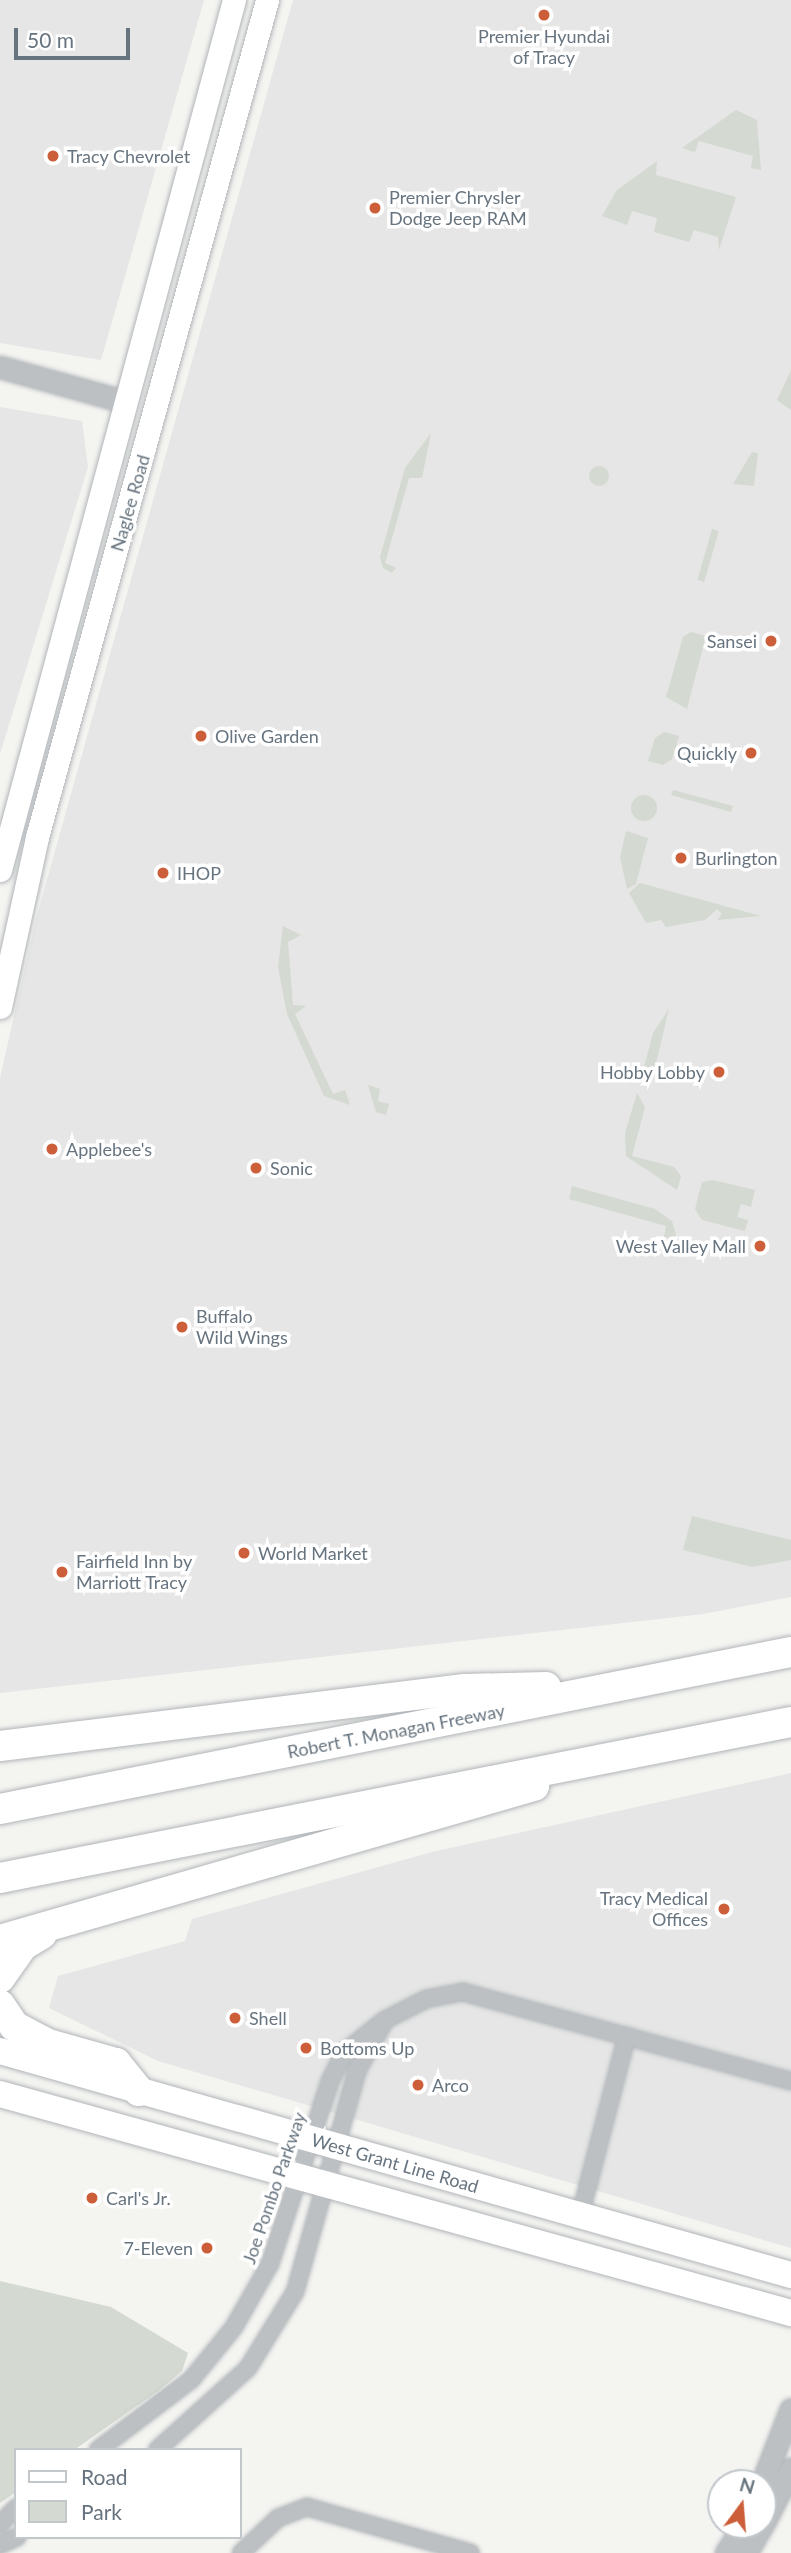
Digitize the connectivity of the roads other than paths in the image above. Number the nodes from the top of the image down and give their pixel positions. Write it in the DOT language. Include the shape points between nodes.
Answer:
graph roads {
  1 [pos="234,0"];
  2 [pos="267,0"];
  3 [pos="0,367"];
  4 [pos="123,401"];
  5 [pos="0,870"];
  6 [pos="0,1007"];
  7 [pos="791,1652"];
  8 [pos="596,1691"];
  9 [pos="791,1722"];
  10 [pos="0,1746"];
  11 [pos="597,1761"];
  12 [pos="0,1809"];
  13 [pos="0,1878"];
  14 [pos="53,1927"];
  15 [pos="0,1940"];
  16 [pos="0,1978"];
  17 [pos="0,2005"];
  18 [pos="385,2020"];
  19 [pos="627,2036"];
  20 [pos="7,2057"];
  21 [pos="791,2081"];
  22 [pos="139,2091"];
  23 [pos="0,2094"];
  24 [pos="322,2142"];
  25 [pos="298,2173"];
  26 [pos="326,2181"];
  27 [pos="580,2216"];
  28 [pos="791,2274"];
  29 [pos="791,2313"];
  30 [pos="791,2409"];
  31 [pos="101,2448"];
  32 [pos="159,2448"];
  33 [pos="767,2469"];
  34 [pos="791,2469"];
  35 [pos="777,2496"];
  36 [pos="14,2510"];
  37 [pos="0,2524"];
  38 [pos="460,2552"];
  39 [pos="241,2553"];
  1 -- 4 [label="main road, Naglee Road"];
  2 -- 6 [label="main road, Naglee Road" via="37,837"];
  3 -- 4 [label="street"];
  4 -- 5 [label="main road, Naglee Road"];
  7 -- 8 [label="highway, Robert T. Monagan Freeway"];
  8 -- 10 [label="highway" via="465,1689"];
  8 -- 12 [label="highway, Robert T. Monagan Freeway"];
  9 -- 11 [label="highway"];
  11 -- 13 [label="highway"];
  11 -- 14 [label="highway" via="503,1799"];
  14 -- 15 [label="highway"];
  14 -- 16 [label="highway" via="22,1946"];
  17 -- 22 [label="highway" via="15,2026 48,2044 116,2063"];
  18 -- 19 [label="street, Joe Pombo Parkway" via="426,1999 463,1992"];
  18 -- 24 [label="street, Joe Pombo Parkway"];
  18 -- 24 [label="street, Joe Pombo Parkway" via="345,2052"];
  19 -- 21 [label="street, Joe Pombo Parkway"];
  19 -- 27 [label="street"];
  20 -- 22 [label="main road, West Grant Line Road"];
  22 -- 24 [label="main road, West Grant Line Road"];
  23 -- 25 [label="main road, West Grant Line Road"];
  24 -- 25 [label="street, Joe Pombo Parkway"];
  24 -- 26 [label="street, Joe Pombo Parkway"];
  24 -- 27 [label="main road, West Grant Line Road"];
  25 -- 26 [label="main road, West Grant Line Road"];
  25 -- 31 [label="street, Joe Pombo Parkway" via="270,2264 234,2327 191,2380"];
  26 -- 29 [label="main road, West Grant Line Road"];
  26 -- 32 [label="street, Joe Pombo Parkway" via="295,2292 272,2336 220,2396"];
  27 -- 28 [label="main road, West Grant Line Road"];
  30 -- 33 [label="street"];
  34 -- 35 [label="street"];
  36 -- 37 [label="street"];
  38 -- 39 [label="street" via="340,2516 293,2508"];
}
